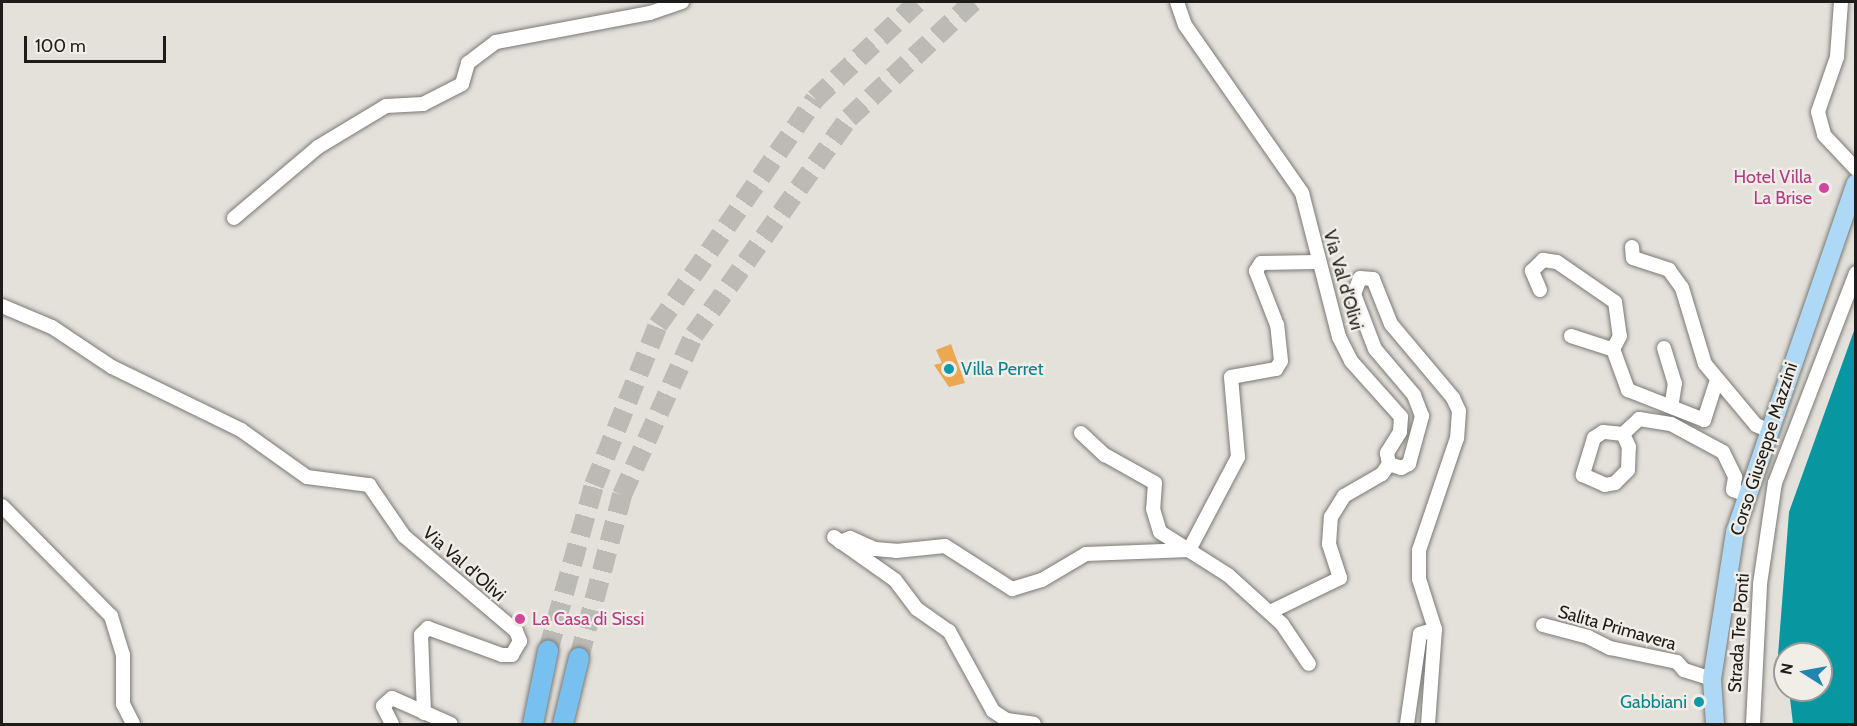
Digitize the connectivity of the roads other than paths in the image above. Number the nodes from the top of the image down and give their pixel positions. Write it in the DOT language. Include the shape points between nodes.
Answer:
graph roads {
  1 [pos="682,2"];
  2 [pos="1177,2"];
  3 [pos="1841,2"];
  4 [pos="1856,169"];
  5 [pos="1856,183"];
  6 [pos="234,218"];
  7 [pos="1632,247"];
  8 [pos="1318,262"];
  9 [pos="1856,273"];
  10 [pos="1540,290"];
  11 [pos="2,306"];
  12 [pos="1571,336"];
  13 [pos="1664,348"];
  14 [pos="1614,350"];
  15 [pos="1716,382"];
  16 [pos="1671,406"];
  17 [pos="1767,430"];
  18 [pos="1081,433"];
  19 [pos="1623,434"];
  20 [pos="1389,464"];
  21 [pos="1746,495"];
  22 [pos="2,506"];
  23 [pos="1189,550"];
  24 [pos="1270,612"];
  25 [pos="1543,625"];
  26 [pos="1435,629"];
  27 [pos="548,651"];
  28 [pos="579,658"];
  29 [pos="1309,664"];
  30 [pos="1712,679"];
  31 [pos="424,713"];
  32 [pos="133,724"];
  33 [pos="392,724"];
  34 [pos="451,724"];
  35 [pos="533,724"];
  36 [pos="563,724"];
  37 [pos="1034,724"];
  38 [pos="1407,724"];
  39 [pos="1428,724"];
  40 [pos="1715,724"];
  41 [pos="1753,724"];
  1 -- 6 [label="street" via="650,13 496,42 468,63 462,84 423,104 386,106 318,147"];
  2 -- 8 [label="street, Via Val d'Olivi" via="1185,25 1296,182"];
  3 -- 4 [label="street" via="1837,57 1818,112 1824,135"];
  5 -- 17 [label="main road, Corso Giuseppe Mazzini"];
  7 -- 15 [label="street" via="1633,258 1669,270 1682,288 1698,351"];
  8 -- 20 [label="street, Via Val d'Olivi" via="1346,352 1401,417 1400,432 1388,453"];
  8 -- 23 [label="street" via="1261,263 1256,271 1277,325 1281,361 1275,369 1231,377 1238,457"];
  9 -- 41 [label="street, Strada Tre Ponti" via="1775,483 1759,593"];
  10 -- 14 [label="street" via="1532,271 1543,260 1557,262 1615,302 1620,336"];
  11 -- 31 [label="street, Via Val d'Olivi" via="52,327 112,367 241,430 307,477 369,485 404,536 516,631 520,641 512,655 502,655 428,628 421,635"];
  12 -- 14 [label="street"];
  13 -- 16 [label="street" via="1675,384"];
  14 -- 16 [label="street" via="1628,390"];
  15 -- 16 [label="street" via="1704,420"];
  15 -- 17 [label="street" via="1756,425"];
  17 -- 21 [label="main road, Corso Giuseppe Mazzini"];
  18 -- 23 [label="street" via="1105,455 1155,483 1153,509 1160,532"];
  19 -- 21 [label="street" via="1639,419 1671,424 1723,453 1734,470 1733,490"];
  20 -- 24 [label="street" via="1382,474 1344,496 1331,517 1329,544 1340,578"];
  20 -- 26 [label="street, Via Val d'Olivi" via="1401,468 1409,464 1422,416 1414,395 1381,360 1365,325 1354,286 1366,277 1375,283 1402,341 1443,385 1459,411 1457,438 1419,550 1419,579"];
  21 -- 30 [label="main road, Corso Giuseppe Mazzini" via="1726,579"];
  22 -- 32 [label="street" via="111,616 123,655 123,704"];
  23 -- 24 [label="street" via="1228,575"];
  23 -- 37 [label="street" via="1086,554 1042,580 1012,589 945,546 896,551 875,549 850,538 837,539 895,580 917,609 949,631 993,711 1007,720"];
  24 -- 29 [label="street"];
  25 -- 30 [label="street, Salita Primavera" via="1588,637 1610,648 1677,662 1684,670"];
  26 -- 38 [label="street" via="1420,634"];
  26 -- 39 [label="street, Via Val d'Olivi"];
  27 -- 35 [label="highway"];
  28 -- 36 [label="highway"];
  30 -- 40 [label="main road, Corso Giuseppe Mazzini"];
  31 -- 33 [label="street" via="392,698 383,706"];
  31 -- 34 [label="street"];
}
